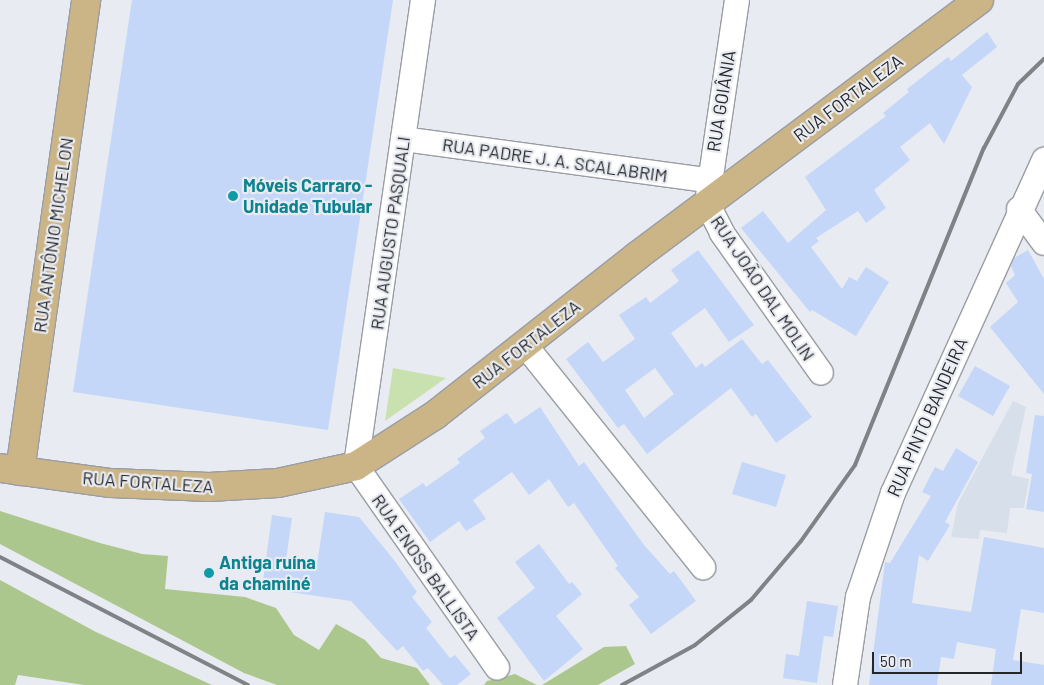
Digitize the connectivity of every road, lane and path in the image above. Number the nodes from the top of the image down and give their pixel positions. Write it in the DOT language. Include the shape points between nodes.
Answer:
graph roads {
  1 [pos="86,0"];
  2 [pos="423,0"];
  3 [pos="736,0"];
  4 [pos="979,0"];
  5 [pos="403,139"];
  6 [pos="1044,160"];
  7 [pos="707,192"];
  8 [pos="1019,209"];
  9 [pos="1044,243"];
  10 [pos="525,345"];
  11 [pos="821,373"];
  12 [pos="356,466"];
  13 [pos="10,469"];
  14 [pos="704,567"];
  15 [pos="497,667"];
  16 [pos="845,685"];
  1 -- 13 [label="main road, RUA ANTÔNIO MICHELON"];
  2 -- 5 [label="street, RUA AUGUSTO PASQUALI"];
  3 -- 7 [label="street, RUA GOIÂNIA"];
  4 -- 7 [label="main road, RUA FORTALEZA"];
  5 -- 7 [label="street, RUA PADRE J. A. SCALABRIM"];
  5 -- 12 [label="street, RUA AUGUSTO PASQUALI"];
  6 -- 8 [label="street, RUA PINTO BANDEIRA"];
  7 -- 10 [label="main road, RUA FORTALEZA"];
  7 -- 11 [label="street, RUA JOÃO DAL MOLIN" via="722,233"];
  8 -- 9 [label="street"];
  8 -- 16 [label="street, RUA PINTO BANDEIRA" via="893,492 858,597"];
  10 -- 12 [label="main road, RUA FORTALEZA" via="435,415"];
  10 -- 14 [label="street"];
  12 -- 13 [label="main road, RUA FORTALEZA" via="278,483 209,487 111,483"];
  12 -- 15 [label="street, RUA ENOSS BALLISTA"];
}
